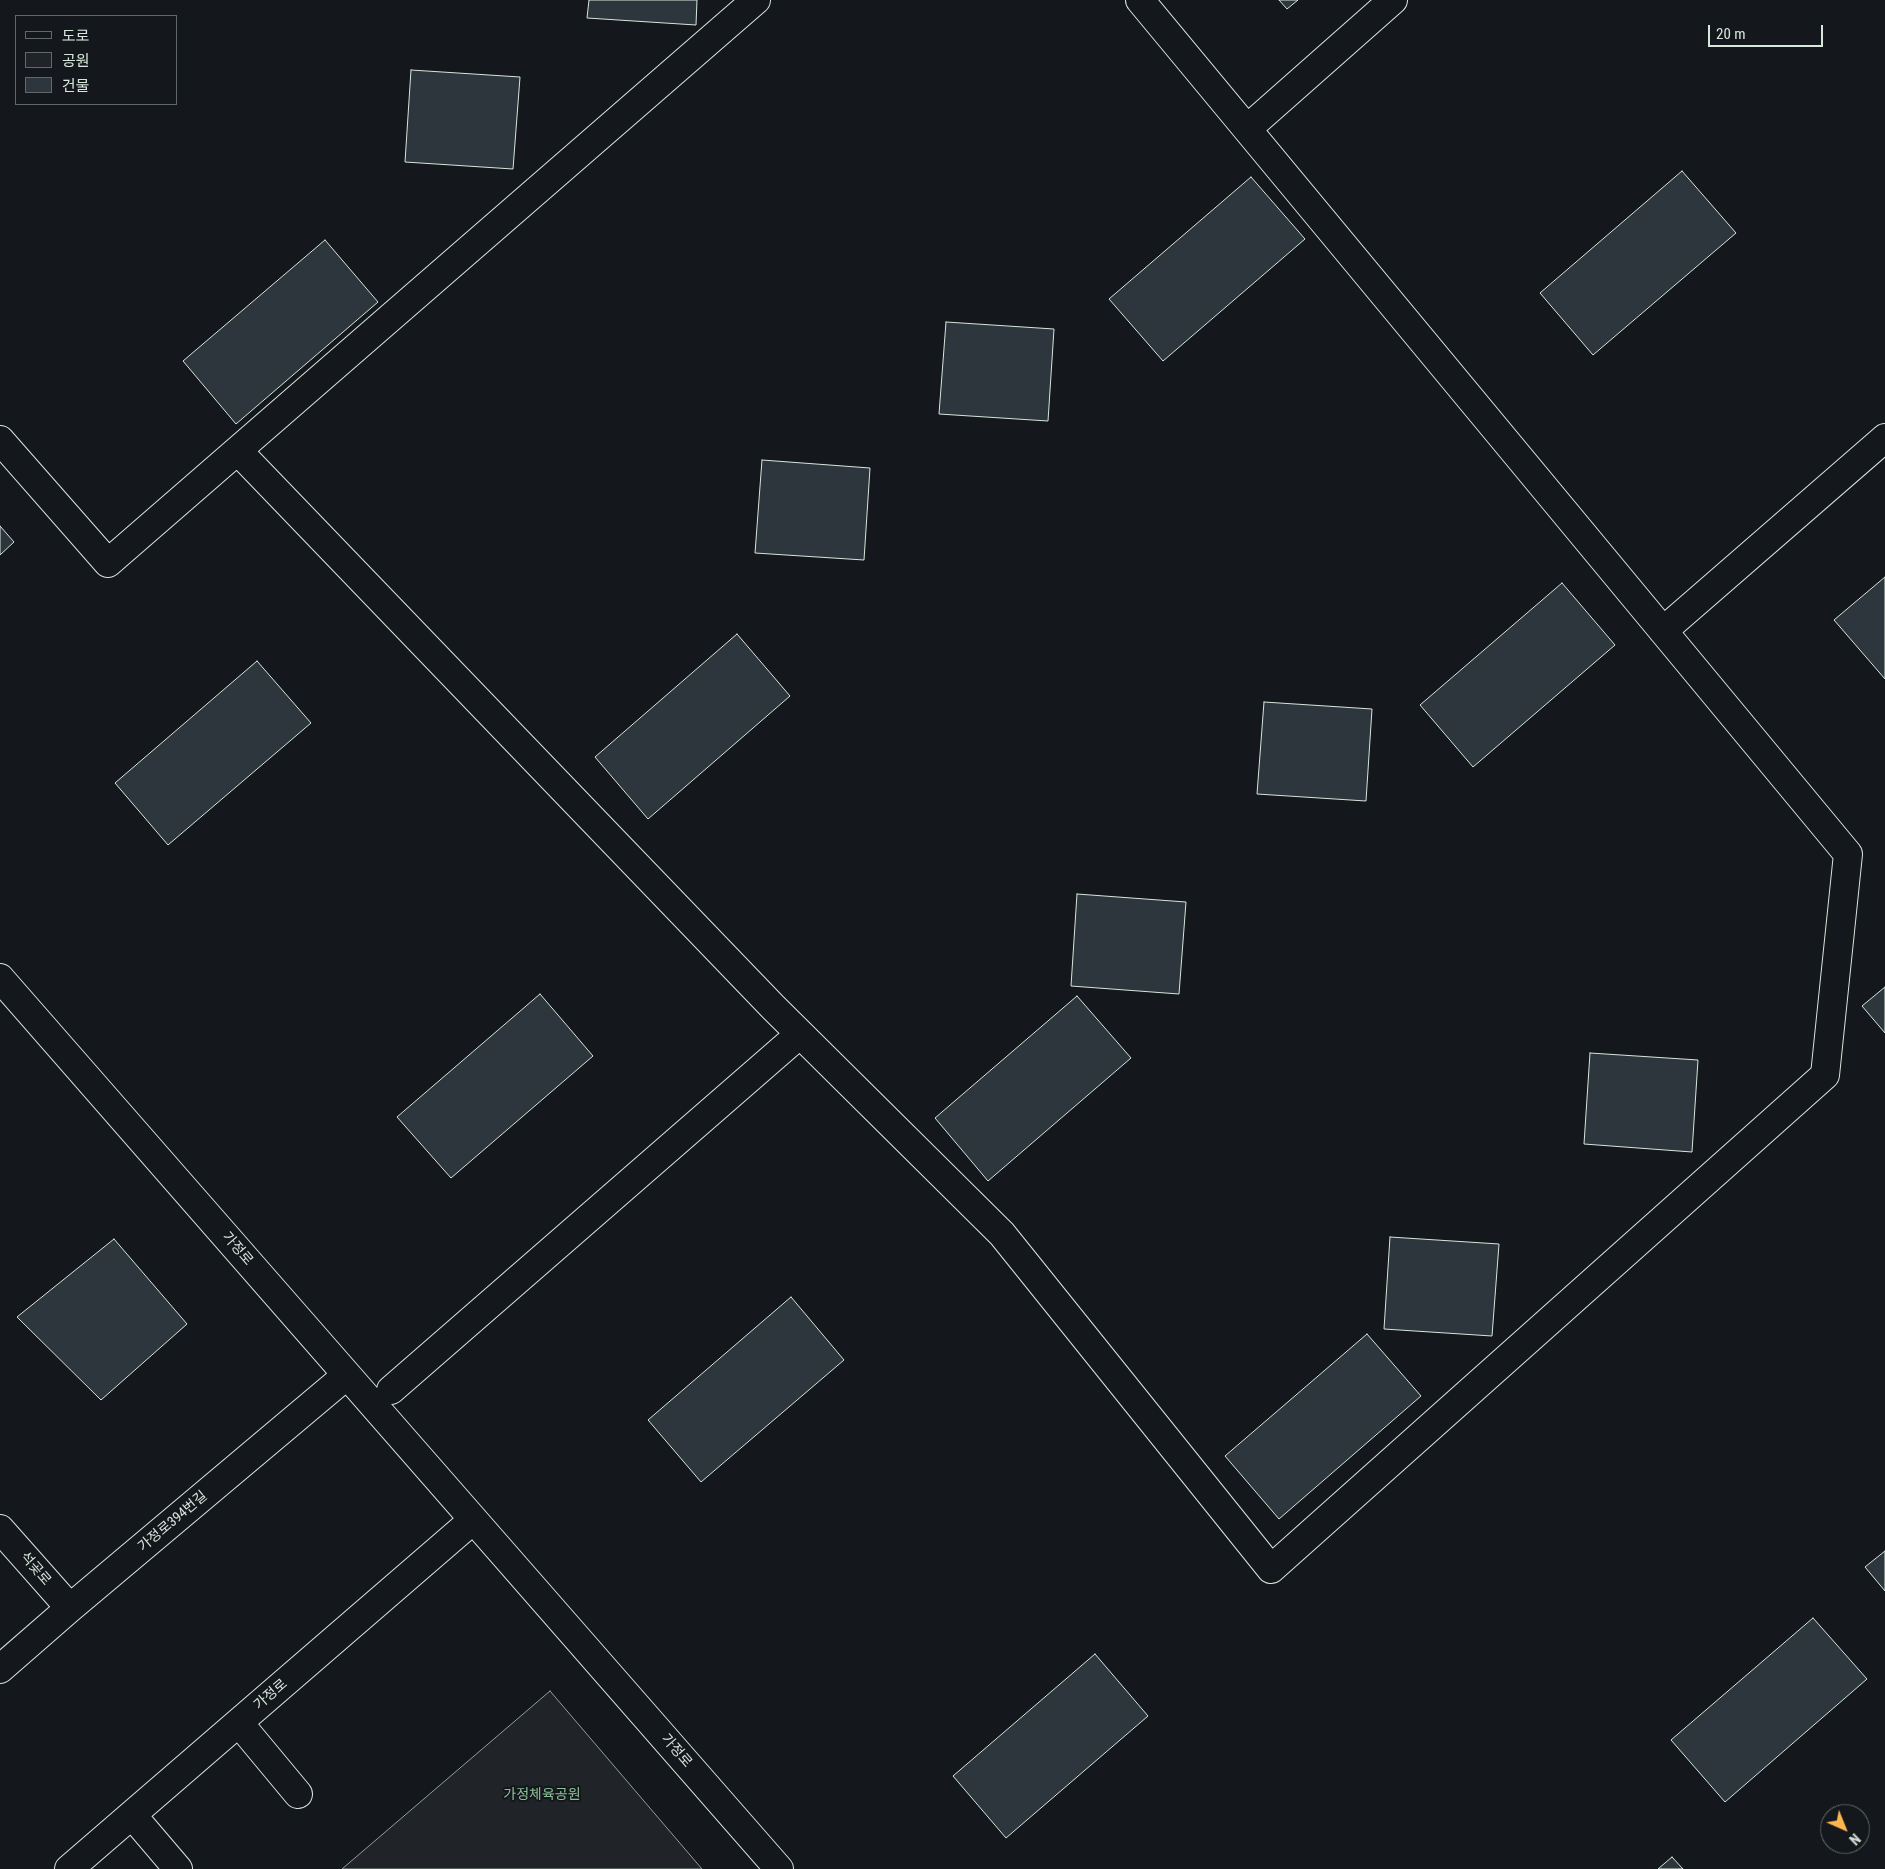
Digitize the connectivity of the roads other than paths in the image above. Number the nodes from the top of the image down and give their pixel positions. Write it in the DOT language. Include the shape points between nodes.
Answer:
graph roads {
  1 [pos="756,0"];
  2 [pos="1140,0"];
  3 [pos="1393,0"];
  4 [pos="1247,129"];
  5 [pos="1885,438"];
  6 [pos="0,440"];
  7 [pos="238,451"];
  8 [pos="1663,631"];
  9 [pos="0,978"];
  10 [pos="800,1034"];
  11 [pos="347,1375"];
  12 [pos="391,1390"];
  13 [pos="473,1520"];
  14 [pos="0,1529"];
  15 [pos="70,1608"];
  16 [pos="0,1670"];
  17 [pos="239,1723"];
  18 [pos="298,1794"];
  19 [pos="132,1815"];
  20 [pos="69,1869"];
  21 [pos="178,1869"];
  22 [pos="779,1869"];
  1 -- 7 [label="street"];
  2 -- 4 [label="street"];
  3 -- 4 [label="street"];
  4 -- 8 [label="street"];
  5 -- 8 [label="street"];
  6 -- 7 [label="street" via="108,563"];
  7 -- 10 [label="street"];
  8 -- 10 [label="street" via="1848,854 1825,1075 1271,1569 1002,1234"];
  9 -- 11 [label="street, 가정로"];
  10 -- 12 [label="street"];
  11 -- 13 [label="street, 가정로"];
  11 -- 15 [label="street, 가정로394번길"];
  13 -- 17 [label="street, 가정로"];
  13 -- 22 [label="street, 가정로"];
  14 -- 15 [label="street, 석곶로"];
  15 -- 16 [label="street, 가정로394번길"];
  17 -- 18 [label="street"];
  17 -- 19 [label="street, 가정로"];
  19 -- 20 [label="street, 가정로"];
  19 -- 21 [label="street"];
}
